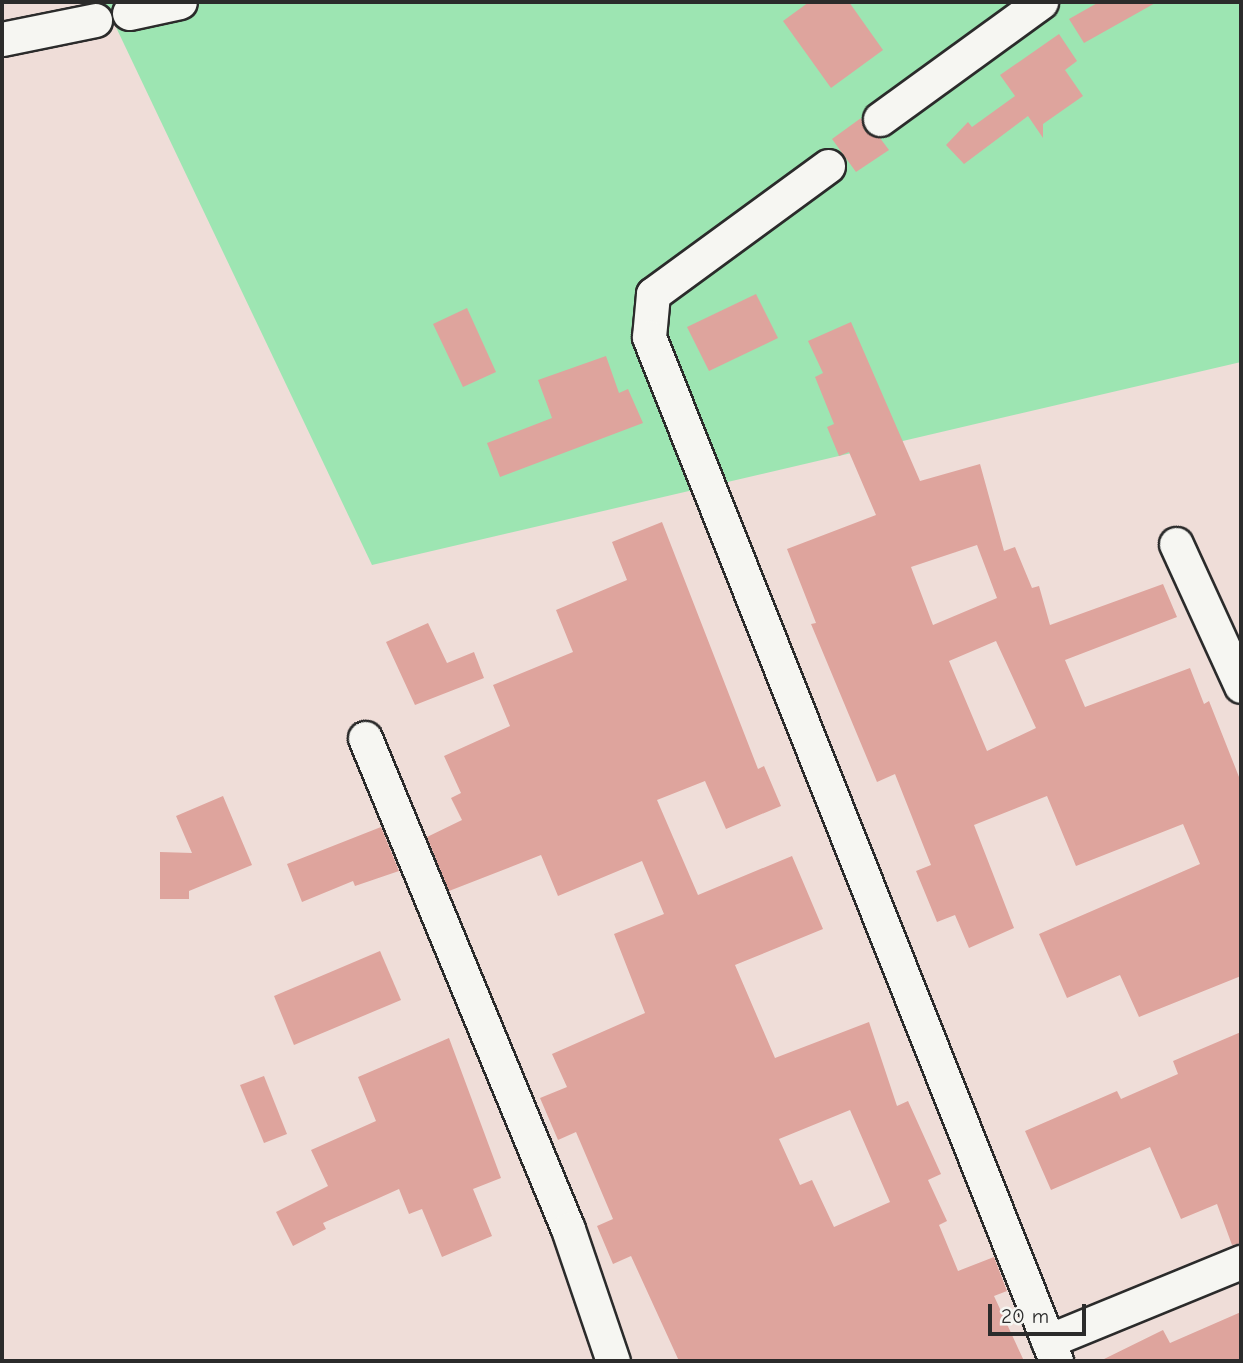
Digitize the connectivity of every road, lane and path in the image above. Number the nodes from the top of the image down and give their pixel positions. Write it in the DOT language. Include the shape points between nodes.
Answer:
graph roads {
  1 [pos="180,2"];
  2 [pos="1041,2"];
  3 [pos="130,13"];
  4 [pos="95,20"];
  5 [pos="2,39"];
  6 [pos="880,119"];
  7 [pos="828,166"];
  8 [pos="1176,544"];
  9 [pos="1241,687"];
  10 [pos="365,738"];
  11 [pos="1241,1262"];
  12 [pos="1052,1351"];
  13 [pos="613,1361"];
  1 -- 3 [label="street"];
  2 -- 6 [label="street"];
  4 -- 5 [label="street"];
  7 -- 12 [label="street" via="653,294 649,337"];
  8 -- 9 [label="street"];
  10 -- 13 [label="street" via="568,1229"];
  11 -- 12 [label="street"];
}
